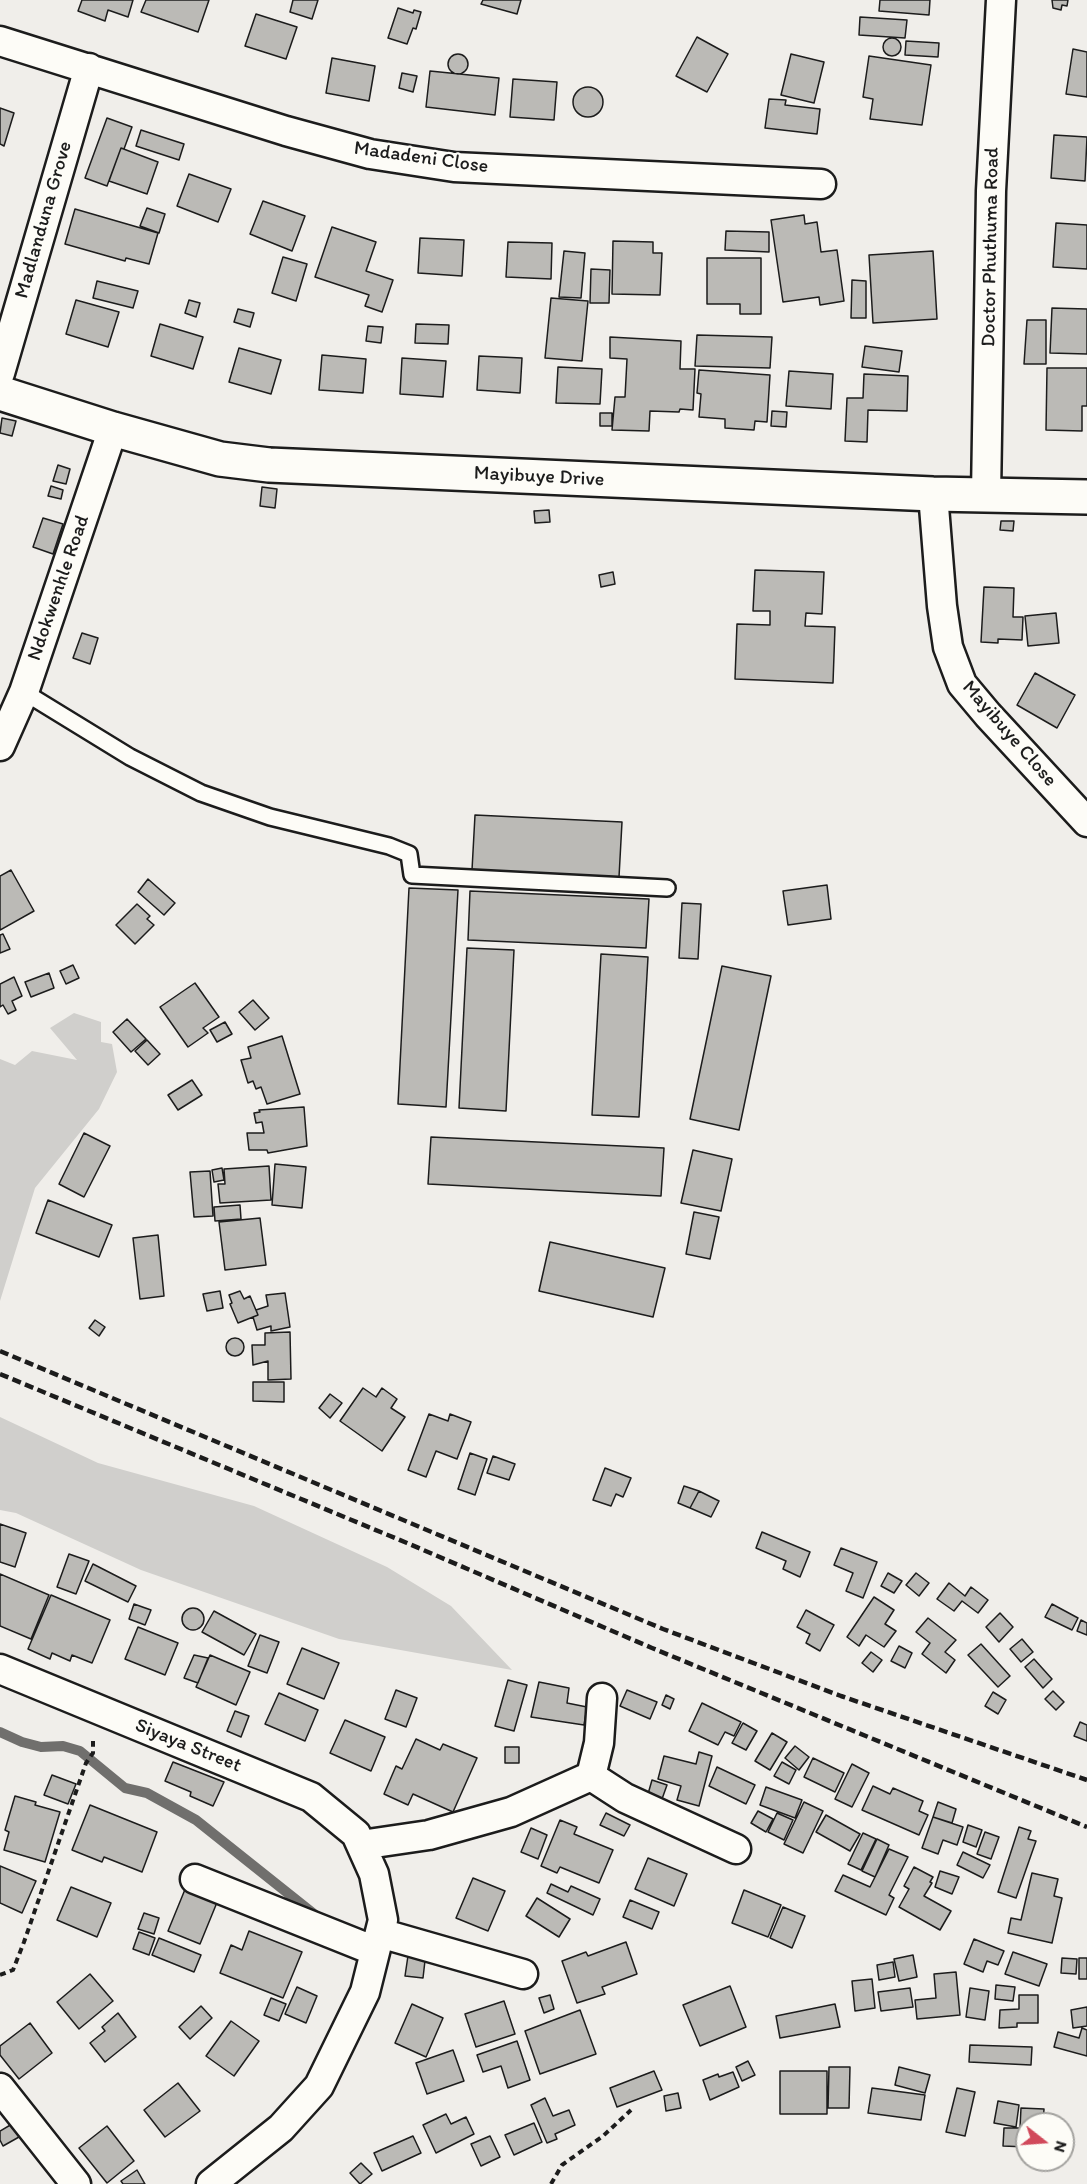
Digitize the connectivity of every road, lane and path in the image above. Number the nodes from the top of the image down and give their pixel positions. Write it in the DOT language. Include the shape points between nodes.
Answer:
graph roads {
  1 [pos="1000,0"];
  2 [pos="0,41"];
  3 [pos="89,68"];
  4 [pos="821,184"];
  5 [pos="0,373"];
  6 [pos="0,393"];
  7 [pos="113,429"];
  8 [pos="933,494"];
  9 [pos="986,495"];
  10 [pos="1087,497"];
  11 [pos="24,692"];
  12 [pos="0,746"];
  13 [pos="1087,822"];
  14 [pos="666,888"];
  15 [pos="0,1669"];
  16 [pos="602,1698"];
  17 [pos="93,1753"];
  18 [pos="591,1776"];
  19 [pos="361,1845"];
  20 [pos="736,1849"];
  21 [pos="195,1878"];
  22 [pos="377,1942"];
  23 [pos="523,1974"];
  24 [pos="0,1975"];
  25 [pos="0,2088"];
  26 [pos="631,2110"];
  27 [pos="76,2184"];
  28 [pos="211,2184"];
  29 [pos="551,2184"];
  1 -- 9 [label="street, Doctor Phuthuma Road" via="991,191"];
  2 -- 3 [label="street, Madadeni Close"];
  3 -- 4 [label="street, Madadeni Close" via="370,154 454,167"];
  3 -- 5 [label="street, Madlanduna Grove"];
  6 -- 7 [label="street, Mayibuye Drive"];
  7 -- 8 [label="street, Mayibuye Drive" via="220,459 268,465"];
  7 -- 11 [label="street, Ndokwenhle Road"];
  8 -- 9 [label="street, Mayibuye Drive"];
  8 -- 13 [label="street, Mayibuye Close" via="948,647 962,684"];
  9 -- 10 [label="street, Mayibuye Drive"];
  11 -- 12 [label="street, Ndokwenhle Road"];
  11 -- 14 [label="lane" via="130,757 201,794 409,854 412,875"];
  15 -- 19 [label="street, Siyaya Street" via="311,1797 356,1834"];
  16 -- 18 [label="street" via="599,1743"];
  17 -- 24 [label="path" via="86,1763 13,1970"];
  18 -- 19 [label="street" via="511,1812 429,1834"];
  18 -- 20 [label="street" via="625,1798"];
  19 -- 22 [label="street, Siyaya Street" via="374,1874 383,1920"];
  21 -- 22 [label="street"];
  22 -- 23 [label="street"];
  22 -- 28 [label="street, Siyaya Street" via="365,1992 319,2086 282,2128"];
  25 -- 27 [label="street"];
  26 -- 29 [label="path" via="562,2165"];
}
